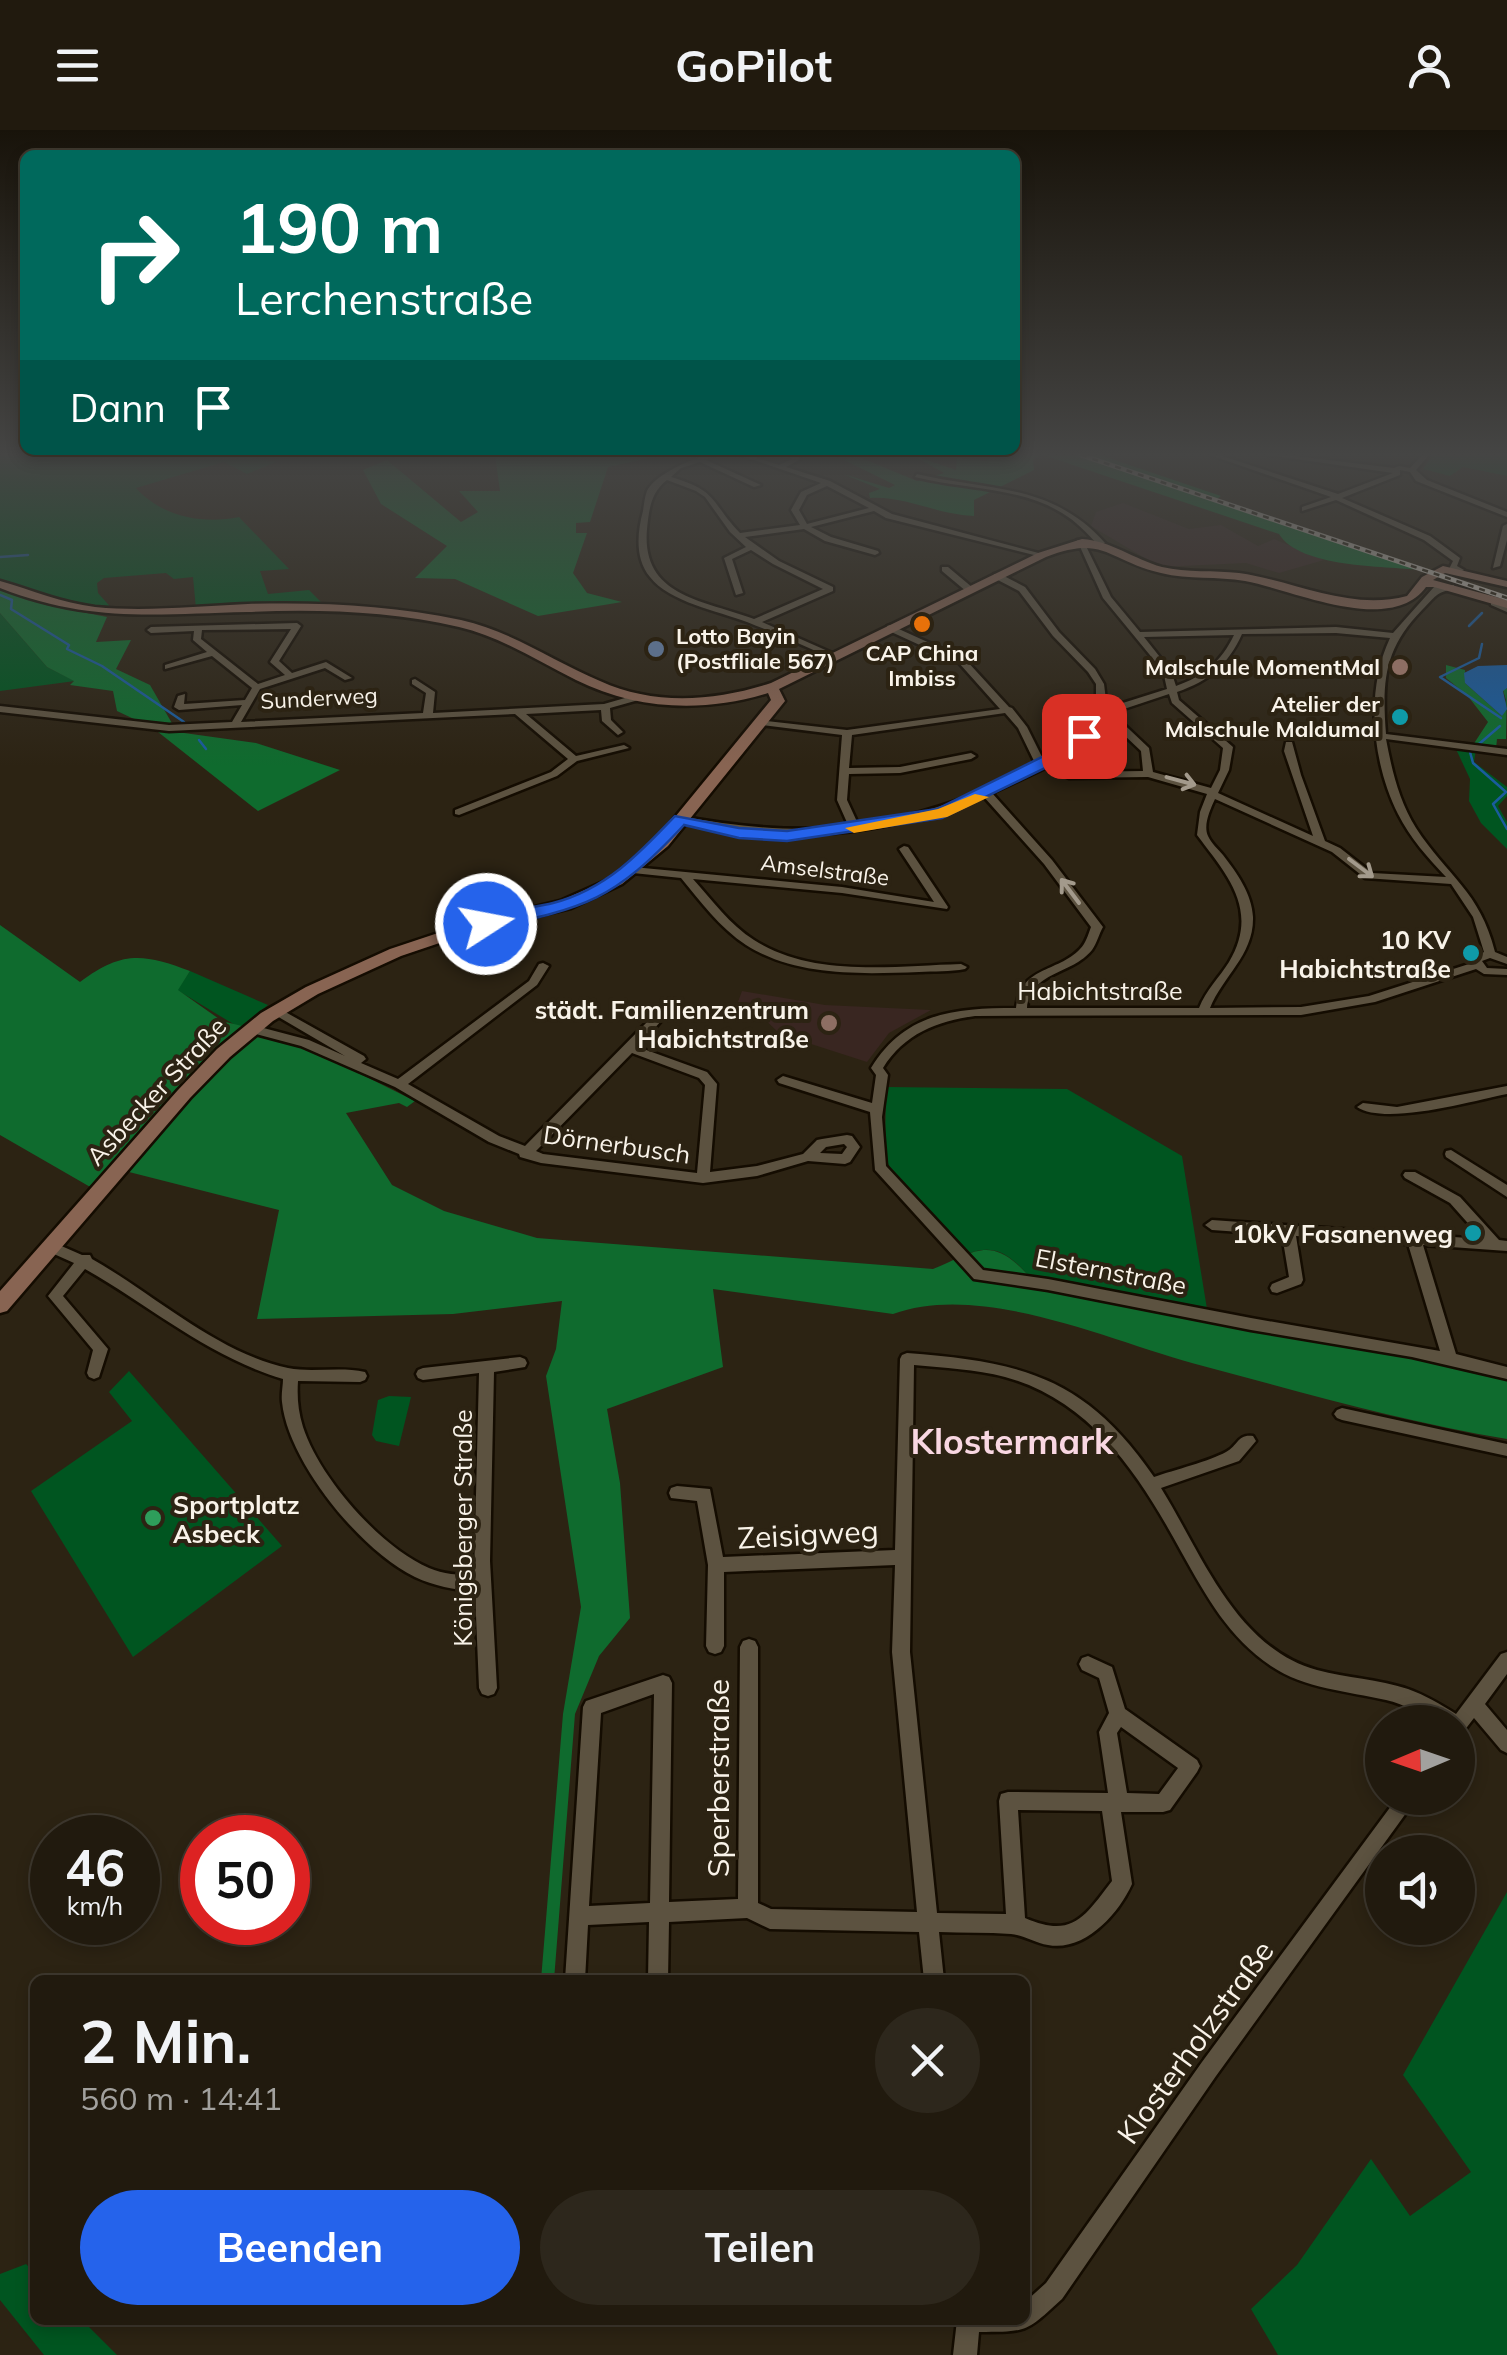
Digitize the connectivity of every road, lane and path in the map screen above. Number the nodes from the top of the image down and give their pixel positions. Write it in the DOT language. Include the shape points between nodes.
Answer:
graph roads {
  1 [pos="646,559"];
  2 [pos="728,559"];
  3 [pos="773,559"];
  4 [pos="1032,559"];
  5 [pos="1088,559"];
  6 [pos="1136,559"];
  7 [pos="1455,559"];
  8 [pos="1498,559"];
  9 [pos="1496,566"];
  10 [pos="944,568"];
  11 [pos="1456,568"];
  12 [pos="998,576"];
  13 [pos="1436,583"];
  14 [pos="0,584"];
  15 [pos="1507,584"];
  16 [pos="970,590"];
  17 [pos="740,593"];
  18 [pos="1503,606"];
  19 [pos="206,616"];
  20 [pos="754,622"];
  21 [pos="200,628"];
  22 [pos="890,628"];
  23 [pos="151,630"];
  24 [pos="1240,632"];
  25 [pos="1138,636"];
  26 [pos="1394,636"];
  27 [pos="214,653"];
  28 [pos="835,656"];
  29 [pos="168,667"];
  30 [pos="291,676"];
  31 [pos="348,678"];
  32 [pos="414,682"];
  33 [pos="257,686"];
  34 [pos="1174,691"];
  35 [pos="182,696"];
  36 [pos="769,696"];
  37 [pos="639,698"];
  38 [pos="249,702"];
  39 [pos="604,706"];
  40 [pos="0,708"];
  41 [pos="516,710"];
  42 [pos="1009,710"];
  43 [pos="1106,711"];
  44 [pos="428,713"];
  45 [pos="236,722"];
  46 [pos="762,722"];
  47 [pos="847,732"];
  48 [pos="603,736"];
  49 [pos="1382,736"];
  50 [pos="1289,744"];
  51 [pos="624,748"];
  52 [pos="1507,752"];
  53 [pos="971,756"];
  54 [pos="574,759"];
  55 [pos="1042,764"];
  56 [pos="846,771"];
  57 [pos="1148,774"];
  58 [pos="1212,792"];
  59 [pos="987,794"];
  60 [pos="459,812"];
  61 [pos="680,820"];
  62 [pos="855,828"];
  63 [pos="1320,842"];
  64 [pos="904,849"];
  65 [pos="632,870"];
  66 [pos="686,877"];
  67 [pos="1454,881"];
  68 [pos="1490,954"];
  69 [pos="1507,962"];
  70 [pos="1477,965"];
  71 [pos="543,966"];
  72 [pos="961,967"];
  73 [pos="1502,973"];
  74 [pos="1507,984"];
  75 [pos="276,1012"];
  76 [pos="1021,1012"];
  77 [pos="1203,1012"];
  78 [pos="656,1021"];
  79 [pos="252,1029"];
  80 [pos="630,1048"];
  81 [pos="783,1080"];
  82 [pos="398,1084"];
  83 [pos="1507,1090"];
  84 [pos="1364,1107"];
  85 [pos="876,1109"];
  86 [pos="525,1154"];
  87 [pos="1451,1154"];
  88 [pos="808,1157"];
  89 [pos="1410,1175"];
  90 [pos="703,1178"];
  91 [pos="1507,1192"];
  92 [pos="1212,1225"];
  93 [pos="1288,1228"];
  94 [pos="1414,1239"];
  95 [pos="50,1246"];
  96 [pos="1501,1246"];
  97 [pos="85,1259"];
  98 [pos="1277,1288"];
  99 [pos="0,1305"];
  100 [pos="1442,1356"];
  101 [pos="520,1363"];
  102 [pos="487,1368"];
  103 [pos="94,1373"];
  104 [pos="1507,1373"];
  105 [pos="423,1374"];
  106 [pos="292,1375"];
  107 [pos="360,1376"];
  108 [pos="1342,1414"];
  109 [pos="1248,1441"];
  110 [pos="1507,1450"];
  111 [pos="1152,1484"];
  112 [pos="677,1493"];
  113 [pos="902,1557"];
  114 [pos="716,1565"];
  115 [pos="482,1584"];
  116 [pos="715,1646"];
  117 [pos="749,1647"];
  118 [pos="1507,1660"];
  119 [pos="1088,1664"];
  120 [pos="488,1688"];
  121 [pos="1422,1705"];
  122 [pos="1474,1705"];
  123 [pos="1475,1706"];
  124 [pos="1118,1714"];
  125 [pos="1507,1744"];
  126 [pos="1114,1804"];
  127 [pos="1395,1815"];
  128 [pos="748,1908"];
  129 [pos="660,1910"];
  130 [pos="579,1916"];
  131 [pos="928,1921"];
  132 [pos="1016,1924"];
  133 [pos="575,1975"];
  134 [pos="658,1975"];
  135 [pos="933,1975"];
  136 [pos="1030,2311"];
  137 [pos="969,2325"];
  138 [pos="964,2355"];
  1 -- 20 [label="street" via="658,584 678,598"];
  2 -- 17 [label="street"];
  3 -- 20 [label="street" via="830,589"];
  4 -- 12 [label="main road"];
  5 -- 25 [label="street" via="1106,598"];
  6 -- 13 [label="main road" via="1160,570 1252,578 1368,604 1406,602"];
  7 -- 11 [label="street"];
  8 -- 9 [label="street"];
  10 -- 16 [label="street"];
  11 -- 13 [label="main road"];
  11 -- 15 [label="main road"];
  12 -- 16 [label="main road"];
  12 -- 43 [label="street" via="1022,589 1092,671"];
  13 -- 18 [label="main road"];
  13 -- 26 [label="street"];
  14 -- 37 [label="main road" via="88,613 280,608 448,620 503,635 595,685"];
  16 -- 22 [label="main road"];
  19 -- 21 [label="street"];
  20 -- 28 [label="street"];
  21 -- 23 [label="street"];
  21 -- 27 [label="street" via="198,640"];
  21 -- 30 [label="street" via="297,626 274,662"];
  22 -- 28 [label="main road"];
  22 -- 42 [label="street" via="962,662"];
  24 -- 25 [label="street"];
  24 -- 26 [label="street"];
  24 -- 34 [label="street" via="1228,661"];
  25 -- 34 [label="street" via="1158,657"];
  26 -- 49 [label="street" via="1380,698"];
  27 -- 29 [label="street"];
  27 -- 33 [label="street"];
  28 -- 36 [label="main road"];
  30 -- 31 [label="street" via="326,665"];
  30 -- 33 [label="street"];
  32 -- 44 [label="street" via="431,692"];
  33 -- 38 [label="street"];
  34 -- 43 [label="street"];
  34 -- 58 [label="street" via="1182,710 1228,747 1230,763"];
  35 -- 38 [label="street" via="179,707 195,711 212,698"];
  36 -- 37 [label="main road"];
  36 -- 46 [label="main road, Asbecker Straße"];
  37 -- 39 [label="street, Sunderweg"];
  38 -- 45 [label="street"];
  39 -- 41 [label="street, Sunderweg"];
  39 -- 48 [label="street" via="607,721 622,731"];
  40 -- 45 [label="street, Sunderweg" via="170,728"];
  41 -- 44 [label="street, Sunderweg"];
  41 -- 54 [label="street"];
  42 -- 47 [label="street"];
  42 -- 55 [label="street"];
  43 -- 55 [label="street" via="1074,748"];
  43 -- 57 [label="street" via="1146,750"];
  44 -- 45 [label="street, Sunderweg"];
  46 -- 47 [label="street"];
  46 -- 61 [label="main road, Asbecker Straße"];
  47 -- 56 [label="street"];
  49 -- 52 [label="street"];
  49 -- 67 [label="street" via="1396,804"];
  50 -- 63 [label="street"];
  51 -- 54 [label="street"];
  53 -- 56 [label="street" via="900,770"];
  54 -- 60 [label="street" via="554,774"];
  55 -- 57 [label="street" via="1069,775"];
  55 -- 59 [label="street"];
  56 -- 62 [label="street" via="842,800"];
  57 -- 58 [label="street, one-way"];
  58 -- 63 [label="street"];
  58 -- 77 [label="street" via="1200,821 1202,835 1246,896 1250,915 1240,952 1210,987"];
  59 -- 62 [label="street" via="942,813"];
  76 -- 59 [label="street, one-way" via="1028,985 1086,950 1096,927"];
  61 -- 62 [label="street" via="787,836"];
  61 -- 65 [label="main road, Asbecker Straße"];
  63 -- 67 [label="street, one-way" via="1376,879"];
  64 -- 66 [label="street, Amselstraße" via="943,907 828,888"];
  65 -- 66 [label="street, Amselstraße"];
  65 -- 75 [label="main road, Asbecker Straße" via="590,896 454,932"];
  66 -- 72 [label="street" via="734,931 788,959 865,968"];
  67 -- 68 [label="street" via="1482,916"];
  68 -- 69 [label="street"];
  68 -- 70 [label="street" via="1476,957"];
  70 -- 73 [label="street"];
  70 -- 77 [label="street, Habichtstraße" via="1348,1004"];
  71 -- 82 [label="street" via="533,983"];
  73 -- 74 [label="street"];
  75 -- 79 [label="main road, Asbecker Straße"];
  75 -- 82 [label="street"];
  76 -- 77 [label="street, Habichtstraße"];
  76 -- 85 [label="street, Habichtstraße" via="966,1013 904,1034 877,1068 882,1076"];
  78 -- 80 [label="street, Dörnerbusch"];
  79 -- 82 [label="street" via="305,1042"];
  79 -- 95 [label="main road, Asbecker Straße"];
  80 -- 86 [label="street, Dörnerbusch"];
  80 -- 90 [label="street, Dörnerbusch" via="702,1074 711,1084"];
  81 -- 85 [label="street"];
  82 -- 86 [label="street, Dörnerbusch"];
  83 -- 84 [label="street" via="1396,1110"];
  85 -- 100 [label="street, Elsternstraße" via="880,1167 979,1275 1049,1282"];
  86 -- 90 [label="street, Dörnerbusch"];
  87 -- 91 [label="street"];
  88 -- 90 [label="street, Dörnerbusch"];
  89 -- 96 [label="street" via="1455,1200"];
  92 -- 93 [label="street"];
  93 -- 94 [label="street"];
  93 -- 98 [label="street" via="1296,1280"];
  94 -- 96 [label="street"];
  94 -- 100 [label="street"];
  95 -- 97 [label="street"];
  95 -- 99 [label="main road, Asbecker Straße"];
  97 -- 103 [label="street" via="55,1296 101,1349"];
  97 -- 106 [label="street" via="244,1362"];
  100 -- 104 [label="street, Elsternstraße"];
  101 -- 102 [label="street"];
  102 -- 105 [label="street"];
  102 -- 115 [label="street, Königsberger Straße"];
  106 -- 107 [label="street"];
  106 -- 115 [label="street" via="289,1404 305,1452 352,1517 412,1568 445,1582"];
  108 -- 110 [label="street"];
  109 -- 111 [label="street" via="1233,1456"];
  111 -- 113 [label="street" via="1113,1431 1058,1392 990,1366 907,1359"];
  111 -- 121 [label="street" via="1217,1601 1265,1652 1334,1685"];
  112 -- 114 [label="street, Zeisigweg" via="704,1494"];
  113 -- 114 [label="street, Zeisigweg"];
  113 -- 131 [label="street" via="901,1652"];
  114 -- 116 [label="street, Zeisigweg"];
  115 -- 120 [label="street, Königsberger Straße"];
  117 -- 128 [label="street, Sperberstraße"];
  118 -- 122 [label="street"];
  119 -- 124 [label="street" via="1106,1673"];
  123 -- 125 [label="street"];
  124 -- 126 [label="street" via="1108,1732"];
  124 -- 126 [label="street" via="1190,1766 1163,1803"];
  126 -- 132 [label="street, Sperberstraße" via="1122,1884 1086,1929 1072,1937 1039,1936"];
  126 -- 132 [label="street" via="1008,1801"];
  127 -- 136 [label="street, Klosterholzstraße" via="1054,2291"];
  128 -- 129 [label="street, Sperberstraße"];
  128 -- 131 [label="street, Sperberstraße" via="770,1919"];
  129 -- 130 [label="street, Sperberstraße"];
  129 -- 130 [label="street, Sperberstraße" via="663,1683 592,1707"];
  129 -- 134 [label="street, Sperberstraße"];
  130 -- 133 [label="street, Sperberstraße"];
  131 -- 132 [label="street, Sperberstraße"];
  131 -- 135 [label="street"];
  137 -- 138 [label="street, Klosterholzstraße"];
}
